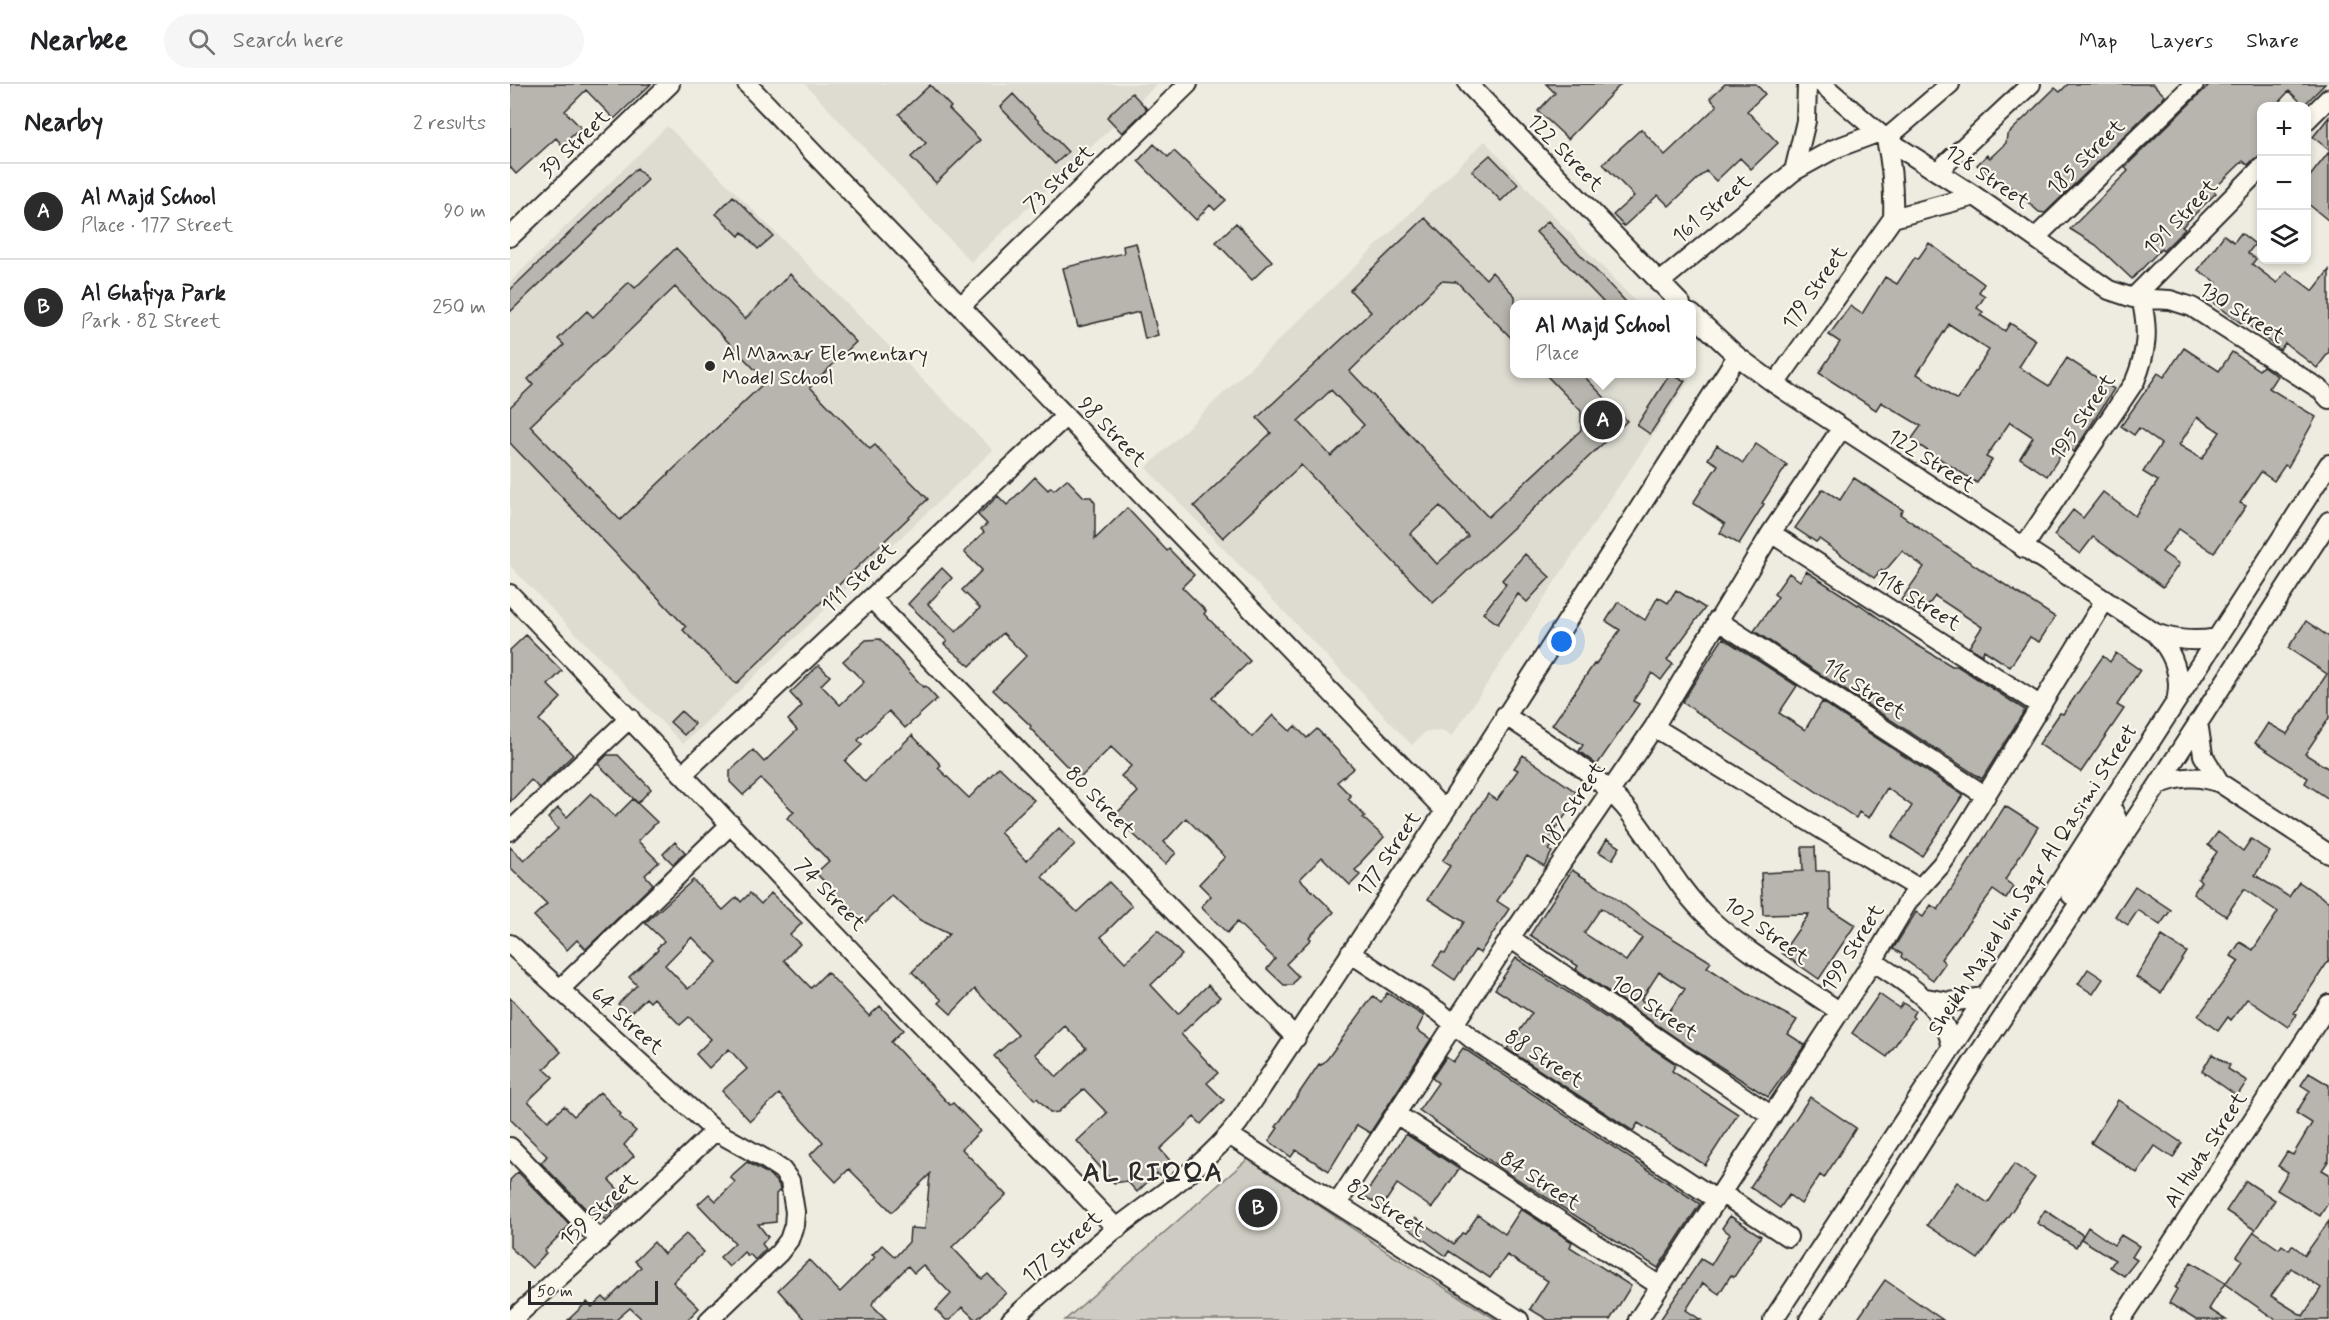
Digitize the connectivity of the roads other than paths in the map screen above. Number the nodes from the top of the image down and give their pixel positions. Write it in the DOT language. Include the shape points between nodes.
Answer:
graph roads {
  1 [pos="670,84"];
  2 [pos="747,84"];
  3 [pos="1188,84"];
  4 [pos="1807,84"];
  5 [pos="1822,84"];
  6 [pos="1950,84"];
  7 [pos="2031,84"];
  8 [pos="2194,84"];
  9 [pos="1474,86"];
  10 [pos="2329,98"];
  11 [pos="2311,117"];
  12 [pos="1881,136"];
  13 [pos="1794,171"];
  14 [pos="1938,171"];
  15 [pos="2257,172"];
  16 [pos="1975,196"];
  17 [pos="1893,218"];
  18 [pos="510,237"];
  19 [pos="2036,237"];
  20 [pos="1659,283"];
  21 [pos="2137,299"];
  22 [pos="1677,300"];
  23 [pos="960,306"];
  24 [pos="1696,318"];
  25 [pos="1737,356"];
  26 [pos="1775,384"];
  27 [pos="2326,393"];
  28 [pos="1066,416"];
  29 [pos="1841,429"];
  30 [pos="2329,464"];
  31 [pos="2329,521"];
  32 [pos="1771,533"];
  33 [pos="2023,548"];
  34 [pos="510,594"];
  35 [pos="871,598"];
  36 [pos="2105,600"];
  37 [pos="1717,620"];
  38 [pos="2155,633"];
  39 [pos="2217,638"];
  40 [pos="2176,700"];
  41 [pos="2041,706"];
  42 [pos="1505,715"];
  43 [pos="630,718"];
  44 [pos="2198,722"];
  45 [pos="1654,727"];
  46 [pos="683,774"];
  47 [pos="2220,783"];
  48 [pos="2158,785"];
  49 [pos="1610,791"];
  50 [pos="1986,796"];
  51 [pos="1445,811"];
  52 [pos="2105,811"];
  53 [pos="731,824"];
  54 [pos="510,831"];
  55 [pos="2329,854"];
  56 [pos="1918,888"];
  57 [pos="2072,914"];
  58 [pos="1510,938"];
  59 [pos="510,945"];
  60 [pos="1350,953"];
  61 [pos="1873,961"];
  62 [pos="559,990"];
  63 [pos="1984,997"];
  64 [pos="1926,998"];
  65 [pos="2329,1004"];
  66 [pos="1840,1012"];
  67 [pos="1454,1023"];
  68 [pos="1296,1038"];
  69 [pos="1952,1047"];
  70 [pos="1396,1114"];
  71 [pos="1772,1116"];
  72 [pos="715,1131"];
  73 [pos="1229,1135"];
  74 [pos="510,1147"];
  75 [pos="1719,1196"];
  76 [pos="1337,1204"];
  77 [pos="1117,1229"];
  78 [pos="1788,1237"];
  79 [pos="600,1240"];
  80 [pos="1660,1286"];
  81 [pos="512,1320"];
  82 [pos="709,1320"];
  83 [pos="1011,1320"];
  84 [pos="1519,1320"];
  85 [pos="1638,1320"];
  86 [pos="1773,1320"];
  87 [pos="1809,1320"];
  88 [pos="2121,1320"];
  1 -- 18 [label="street, 39 Street"];
  2 -- 23 [label="street, 98 Street"];
  3 -- 23 [label="street, 73 Street"];
  4 -- 13 [label="street" via="1806,122"];
  5 -- 12 [label="street, 128 Street"];
  6 -- 12 [label="street"];
  7 -- 14 [label="street"];
  8 -- 19 [label="street, 185 Street"];
  9 -- 20 [label="street, 122 Street"];
  10 -- 11 [label="street"];
  12 -- 13 [label="street, 161 Street" via="1834,149"];
  12 -- 14 [label="street, 128 Street"];
  12 -- 17 [label="street" via="1893,183"];
  13 -- 20 [label="street, 161 Street"];
  14 -- 16 [label="street, 128 Street"];
  15 -- 21 [label="street, 191 Street"];
  16 -- 17 [label="street"];
  16 -- 19 [label="street, 128 Street"];
  17 -- 26 [label="street, 179 Street"];
  19 -- 21 [label="street, 128 Street" via="2101,285"];
  20 -- 22 [label="street, 122 Street"];
  21 -- 27 [label="street, 130 Street" via="2181,302 2192,307"];
  21 -- 33 [label="street, 195 Street" via="2146,320 2147,341 2135,381"];
  23 -- 28 [label="street, 98 Street"];
  24 -- 25 [label="street, 122 Street"];
  25 -- 26 [label="street, 122 Street"];
  25 -- 42 [label="street, 177 Street"];
  26 -- 29 [label="street, 122 Street"];
  28 -- 35 [label="street, 111 Street"];
  28 -- 51 [label="street, 98 Street"];
  29 -- 32 [label="street, 187 Street"];
  29 -- 33 [label="street, 122 Street"];
  30 -- 39 [label="street, Sheikh Majed bin Saqr Al Qasimi Street"];
  31 -- 44 [label="street"];
  32 -- 37 [label="street, 187 Street"];
  32 -- 41 [label="street, 118 Street"];
  33 -- 36 [label="street, 122 Street"];
  34 -- 43 [label="street, 74 Street"];
  35 -- 46 [label="street, 111 Street"];
  35 -- 68 [label="street, 80 Street"];
  36 -- 38 [label="street, 122 Street"];
  36 -- 41 [label="street, 199 Street"];
  37 -- 45 [label="street, 187 Street"];
  37 -- 50 [label="street, 116 Street"];
  38 -- 39 [label="street, 122 Street" via="2192,641"];
  38 -- 40 [label="street, 122 Street" via="2175,664 2179,688"];
  39 -- 40 [label="street, Sheikh Majed bin Saqr Al Qasimi Street"];
  40 -- 52 [label="street, Sheikh Majed bin Saqr Al Qasimi Street"];
  41 -- 50 [label="street, 199 Street"];
  42 -- 49 [label="street, 102 Street"];
  42 -- 51 [label="street, 177 Street"];
  43 -- 46 [label="street, 74 Street"];
  43 -- 54 [label="street"];
  44 -- 47 [label="street" via="2203,755"];
  44 -- 48 [label="street"];
  45 -- 49 [label="street, 187 Street"];
  45 -- 56 [label="street"];
  46 -- 53 [label="street, 74 Street"];
  47 -- 48 [label="street" via="2189,777"];
  47 -- 55 [label="street"];
  48 -- 57 [label="street"];
  49 -- 58 [label="street, 187 Street"];
  49 -- 66 [label="street, 102 Street" via="1708,918"];
  50 -- 56 [label="street, 199 Street" via="1941,865"];
  51 -- 60 [label="street, 177 Street"];
  52 -- 57 [label="street" via="2114,812 2116,823 2071,895"];
  52 -- 63 [label="street, Sheikh Majed bin Saqr Al Qasimi Street"];
  53 -- 62 [label="street"];
  53 -- 77 [label="street, 74 Street"];
  56 -- 61 [label="street, 199 Street"];
  57 -- 87 [label="street"];
  58 -- 67 [label="street, 187 Street"];
  58 -- 71 [label="street, 100 Street"];
  59 -- 62 [label="street, 64 Street"];
  60 -- 67 [label="street, 88 Street"];
  60 -- 68 [label="street, 177 Street"];
  61 -- 64 [label="street"];
  61 -- 66 [label="street, 199 Street"];
  62 -- 72 [label="street, 64 Street"];
  63 -- 64 [label="street" via="1949,1002"];
  63 -- 69 [label="street, Sheikh Majed bin Saqr Al Qasimi Street"];
  64 -- 69 [label="street" via="1945,1026"];
  65 -- 88 [label="street, Al Huda Street"];
  66 -- 71 [label="street, 199 Street"];
  67 -- 70 [label="street, 187 Street"];
  67 -- 75 [label="street, 88 Street" via="1472,1039"];
  68 -- 73 [label="street, 177 Street"];
  69 -- 86 [label="street, Sheikh Majed bin Saqr Al Qasimi Street"];
  70 -- 76 [label="street, 187 Street"];
  70 -- 80 [label="street, 84 Street"];
  71 -- 75 [label="street, 199 Street"];
  72 -- 79 [label="street, 159 Street"];
  72 -- 82 [label="street, 64 Street" via="782,1170 790,1181 795,1212 789,1240 779,1253"];
  73 -- 76 [label="street, 82 Street"];
  73 -- 77 [label="street, 177 Street" via="1177,1184"];
  74 -- 79 [label="street"];
  75 -- 78 [label="street, 88 Street"];
  75 -- 80 [label="street, 199 Street"];
  76 -- 84 [label="street, 82 Street"];
  77 -- 83 [label="street, 177 Street"];
  79 -- 81 [label="street, 159 Street"];
  80 -- 85 [label="street, 199 Street"];
}
